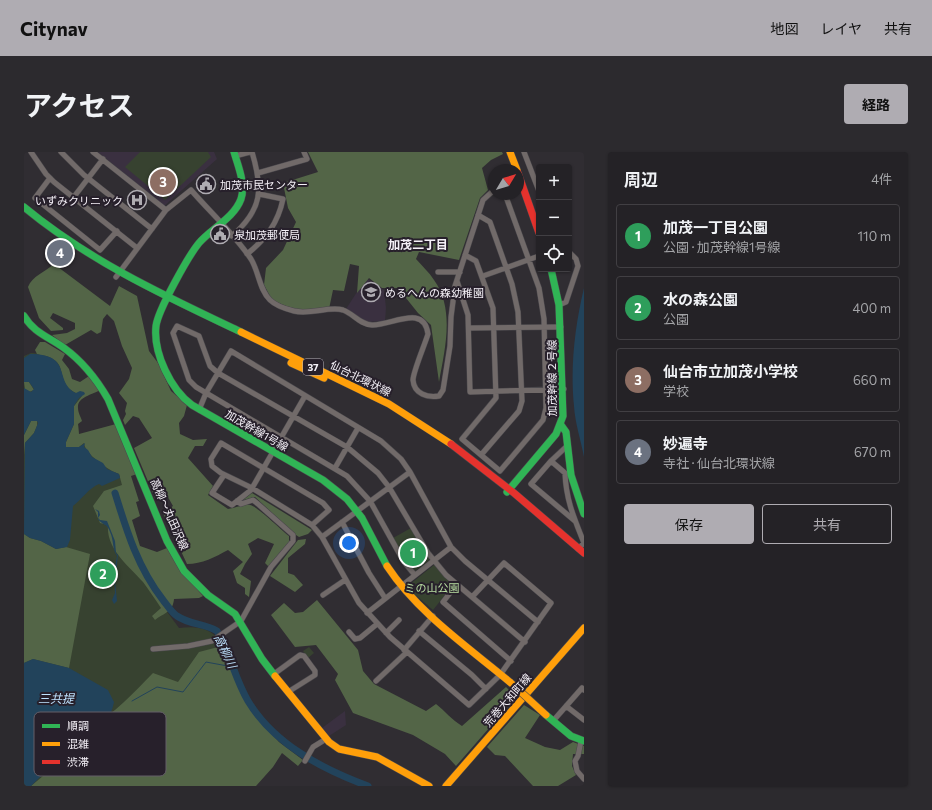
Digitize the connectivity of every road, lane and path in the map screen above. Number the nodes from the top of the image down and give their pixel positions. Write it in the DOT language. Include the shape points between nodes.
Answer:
graph roads {
  1 [pos="31,152"];
  2 [pos="61,152"];
  3 [pos="93,152"];
  4 [pos="251,152"];
  5 [pos="304,152"];
  6 [pos="510,152"];
  7 [pos="525,153"];
  8 [pos="235,154"];
  9 [pos="103,159"];
  10 [pos="515,164"];
  11 [pos="258,173"];
  12 [pos="50,178"];
  13 [pos="88,178"];
  14 [pos="536,183"];
  15 [pos="524,190"];
  16 [pos="259,194"];
  17 [pos="488,195"];
  18 [pos="74,198"];
  19 [pos="507,200"];
  20 [pos="24,207"];
  21 [pos="166,210"];
  22 [pos="24,213"];
  23 [pos="478,215"];
  24 [pos="220,223"];
  25 [pos="536,224"];
  26 [pos="152,229"];
  27 [pos="117,231"];
  28 [pos="232,236"];
  29 [pos="137,248"];
  30 [pos="247,254"];
  31 [pos="465,255"];
  32 [pos="572,255"];
  33 [pos="536,257"];
  34 [pos="530,259"];
  35 [pos="506,268"];
  36 [pos="438,272"];
  37 [pos="460,272"];
  38 [pos="552,272"];
  39 [pos="117,274"];
  40 [pos="483,276"];
  41 [pos="457,281"];
  42 [pos="168,299"];
  43 [pos="560,305"];
  44 [pos="24,316"];
  45 [pos="519,327"];
  46 [pos="544,327"];
  47 [pos="561,327"];
  48 [pos="470,328"];
  49 [pos="495,328"];
  50 [pos="218,373"];
  51 [pos="564,389"];
  52 [pos="545,390"];
  53 [pos="496,391"];
  54 [pos="521,391"];
  55 [pos="206,393"];
  56 [pos="305,396"];
  57 [pos="199,410"];
  58 [pos="294,416"];
  59 [pos="561,425"];
  60 [pos="358,428"];
  61 [pos="282,437"];
  62 [pos="567,446"];
  63 [pos="347,447"];
  64 [pos="274,452"];
  65 [pos="481,455"];
  66 [pos="551,461"];
  67 [pos="335,468"];
  68 [pos="264,469"];
  69 [pos="410,472"];
  70 [pos="224,474"];
  71 [pos="389,487"];
  72 [pos="252,488"];
  73 [pos="508,490"];
  74 [pos="237,501"];
  75 [pos="370,501"];
  76 [pos="357,512"];
  77 [pos="584,514"];
  78 [pos="576,521"];
  79 [pos="342,522"];
  80 [pos="312,526"];
  81 [pos="322,537"];
  82 [pos="451,547"];
  83 [pos="581,551"];
  84 [pos="433,560"];
  85 [pos="584,560"];
  86 [pos="414,574"];
  87 [pos="345,580"];
  88 [pos="489,580"];
  89 [pos="457,584"];
  90 [pos="401,587"];
  91 [pos="323,595"];
  92 [pos="472,597"];
  93 [pos="385,598"];
  94 [pos="367,613"];
  95 [pos="432,616"];
  96 [pos="398,620"];
  97 [pos="241,621"];
  98 [pos="538,622"];
  99 [pos="377,624"];
  100 [pos="584,628"];
  101 [pos="419,631"];
  102 [pos="349,632"];
  103 [pos="386,633"];
  104 [pos="525,642"];
  105 [pos="153,649"];
  106 [pos="406,651"];
  107 [pos="510,661"];
  108 [pos="274,674"];
  109 [pos="500,675"];
  110 [pos="376,682"];
  111 [pos="486,689"];
  112 [pos="584,690"];
  113 [pos="288,692"];
  114 [pos="566,706"];
  115 [pos="584,720"];
  116 [pos="554,721"];
  117 [pos="326,739"];
  118 [pos="582,741"];
  119 [pos="581,756"];
  120 [pos="305,761"];
  121 [pos="584,778"];
  122 [pos="429,786"];
  123 [pos="446,786"];
  1 -- 12 [label="street"];
  2 -- 13 [label="street"];
  3 -- 9 [label="street"];
  4 -- 8 [label="street"];
  4 -- 11 [label="street"];
  5 -- 11 [label="street" via="307,159"];
  6 -- 10 [label="street"];
  7 -- 14 [label="street"];
  8 -- 24 [label="street, 加茂幹線1号線" via="242,180 241,198 236,208"];
  9 -- 13 [label="street"];
  9 -- 21 [label="street"];
  11 -- 16 [label="street"];
  12 -- 18 [label="street"];
  12 -- 27 [label="street" via="35,198 80,235 100,250"];
  13 -- 18 [label="street"];
  13 -- 26 [label="street"];
  15 -- 25 [label="street"];
  16 -- 28 [label="street" via="249,218"];
  16 -- 30 [label="street" via="283,199 270,231"];
  17 -- 23 [label="street" via="483,200"];
  18 -- 27 [label="street"];
  19 -- 34 [label="street"];
  20 -- 39 [label="street, 仙台北環状線 / 37"];
  21 -- 24 [label="street" via="190,190"];
  21 -- 26 [label="street"];
  22 -- 39 [label="street, 仙台北環状線 / 37" via="65,245"];
  23 -- 31 [label="street"];
  23 -- 35 [label="street" via="490,222"];
  24 -- 28 [label="street"];
  24 -- 42 [label="street, 加茂幹線1号線" via="193,252"];
  26 -- 29 [label="street"];
  27 -- 29 [label="street"];
  28 -- 30 [label="street"];
  29 -- 39 [label="street"];
  30 -- 41 [label="street" via="255,266 265,294 284,308 306,313 343,310 359,322 370,325 410,317 422,321 428,334 413,380 416,388 430,398 439,396 443,390"];
  31 -- 37 [label="street"];
  31 -- 40 [label="street" via="476,261"];
  32 -- 43 [label="street" via="578,266 566,302"];
  33 -- 34 [label="street"];
  34 -- 35 [label="street"];
  34 -- 46 [label="street" via="540,288"];
  35 -- 40 [label="street"];
  35 -- 45 [label="street" via="516,298"];
  36 -- 37 [label="street"];
  37 -- 41 [label="street"];
  38 -- 43 [label="street, 加茂幹線２号線"];
  39 -- 42 [label="street, 仙台北環状線 / 37"];
  40 -- 49 [label="street" via="493,308"];
  41 -- 48 [label="street"];
  42 -- 57 [label="street, 加茂幹線1号線" via="156,325 156,344 174,388"];
  42 -- 73 [label="street, 仙台北環状線 / 37" via="388,409 450,447"];
  43 -- 47 [label="street, 加茂幹線２号線"];
  44 -- 97 [label="street, 高柳～丸田沢線" via="34,331 69,353 100,385 167,541 184,571 208,595"];
  45 -- 46 [label="street"];
  45 -- 49 [label="street"];
  45 -- 54 [label="street"];
  46 -- 47 [label="street"];
  46 -- 52 [label="street"];
  47 -- 51 [label="street, 加茂幹線２号線"];
  48 -- 49 [label="street"];
  48 -- 53 [label="street" via="470,392"];
  49 -- 53 [label="street"];
  50 -- 55 [label="street"];
  50 -- 55 [label="street" via="210,366 199,336 177,326 174,333 189,380"];
  50 -- 56 [label="street" via="231,351"];
  50 -- 58 [label="street"];
  51 -- 52 [label="street"];
  51 -- 59 [label="street, 加茂幹線２号線"];
  52 -- 54 [label="street"];
  52 -- 65 [label="street" via="544,420 500,470"];
  53 -- 54 [label="street"];
  53 -- 65 [label="street" via="494,401 462,440"];
  54 -- 65 [label="street" via="519,411"];
  55 -- 57 [label="street"];
  55 -- 61 [label="street"];
  56 -- 58 [label="street"];
  56 -- 60 [label="street"];
  57 -- 64 [label="street, 加茂幹線1号線"];
  58 -- 61 [label="street"];
  58 -- 63 [label="street"];
  59 -- 62 [label="street" via="566,432"];
  59 -- 73 [label="street, 加茂幹線２号線"];
  60 -- 63 [label="street"];
  60 -- 69 [label="street" via="391,449"];
  61 -- 64 [label="street"];
  61 -- 67 [label="street"];
  62 -- 66 [label="street"];
  62 -- 77 [label="street" via="571,475"];
  63 -- 67 [label="street"];
  63 -- 71 [label="street" via="378,473"];
  64 -- 68 [label="street"];
  64 -- 76 [label="street, 加茂幹線1号線" via="324,480 347,499"];
  66 -- 78 [label="street" via="565,473 566,492"];
  66 -- 78 [label="street" via="531,484"];
  67 -- 75 [label="street" via="348,476"];
  68 -- 70 [label="street" via="221,443 210,464"];
  68 -- 72 [label="street"];
  68 -- 80 [label="street" via="308,493 329,510"];
  69 -- 71 [label="street"];
  69 -- 82 [label="street"];
  70 -- 72 [label="street"];
  70 -- 74 [label="street" via="212,493 232,505"];
  71 -- 75 [label="street"];
  71 -- 84 [label="street"];
  72 -- 74 [label="street"];
  72 -- 80 [label="street"];
  73 -- 83 [label="street, 仙台北環状線 / 37"];
  73 -- 85 [label="street, 仙台北環状線 / 37"];
  74 -- 97 [label="street" via="242,504 253,500 293,535 293,541 271,567"];
  75 -- 76 [label="street"];
  75 -- 86 [label="street" via="404,562"];
  76 -- 79 [label="street"];
  76 -- 90 [label="street, 加茂幹線1号線"];
  78 -- 83 [label="street" via="584,543"];
  79 -- 81 [label="street"];
  79 -- 93 [label="street"];
  80 -- 81 [label="street"];
  81 -- 87 [label="street"];
  82 -- 84 [label="street"];
  82 -- 88 [label="street"];
  84 -- 86 [label="street"];
  84 -- 89 [label="street"];
  86 -- 90 [label="street"];
  87 -- 91 [label="street"];
  87 -- 94 [label="street"];
  88 -- 92 [label="street"];
  88 -- 98 [label="street"];
  88 -- 98 [label="street" via="504,563 551,603"];
  89 -- 92 [label="street"];
  89 -- 107 [label="street" via="443,602"];
  90 -- 93 [label="street"];
  90 -- 95 [label="street, 加茂幹線1号線"];
  92 -- 104 [label="street"];
  93 -- 94 [label="street"];
  94 -- 99 [label="street"];
  95 -- 101 [label="street"];
  95 -- 109 [label="street, 加茂幹線1号線"];
  96 -- 103 [label="street"];
  97 -- 105 [label="street" via="212,641"];
  97 -- 108 [label="street, 高柳～丸田沢線" via="255,650"];
  98 -- 104 [label="street"];
  99 -- 102 [label="street" via="355,640"];
  99 -- 103 [label="street"];
  100 -- 123 [label="street, 荒巻大和町線"];
  101 -- 106 [label="street"];
  101 -- 111 [label="street"];
  103 -- 106 [label="street"];
  104 -- 107 [label="street"];
  106 -- 110 [label="street"];
  106 -- 111 [label="street" via="469,705"];
  107 -- 109 [label="street"];
  108 -- 113 [label="street, 高柳～丸田沢線"];
  108 -- 113 [label="street" via="300,655 304,656 315,671 315,675"];
  109 -- 111 [label="street"];
  109 -- 116 [label="street, 加茂幹線1号線, bridge"];
  112 -- 114 [label="street" via="582,688"];
  113 -- 117 [label="street, 高柳～丸田沢線"];
  114 -- 115 [label="street"];
  114 -- 116 [label="street"];
  116 -- 118 [label="street, 加茂幹線1号線" via="571,736"];
  117 -- 120 [label="street" via="313,747"];
  117 -- 122 [label="street, 高柳～丸田沢線" via="339,749 376,757"];
  118 -- 119 [label="street"];
  119 -- 121 [label="street" via="575,758 575,767"];
}
